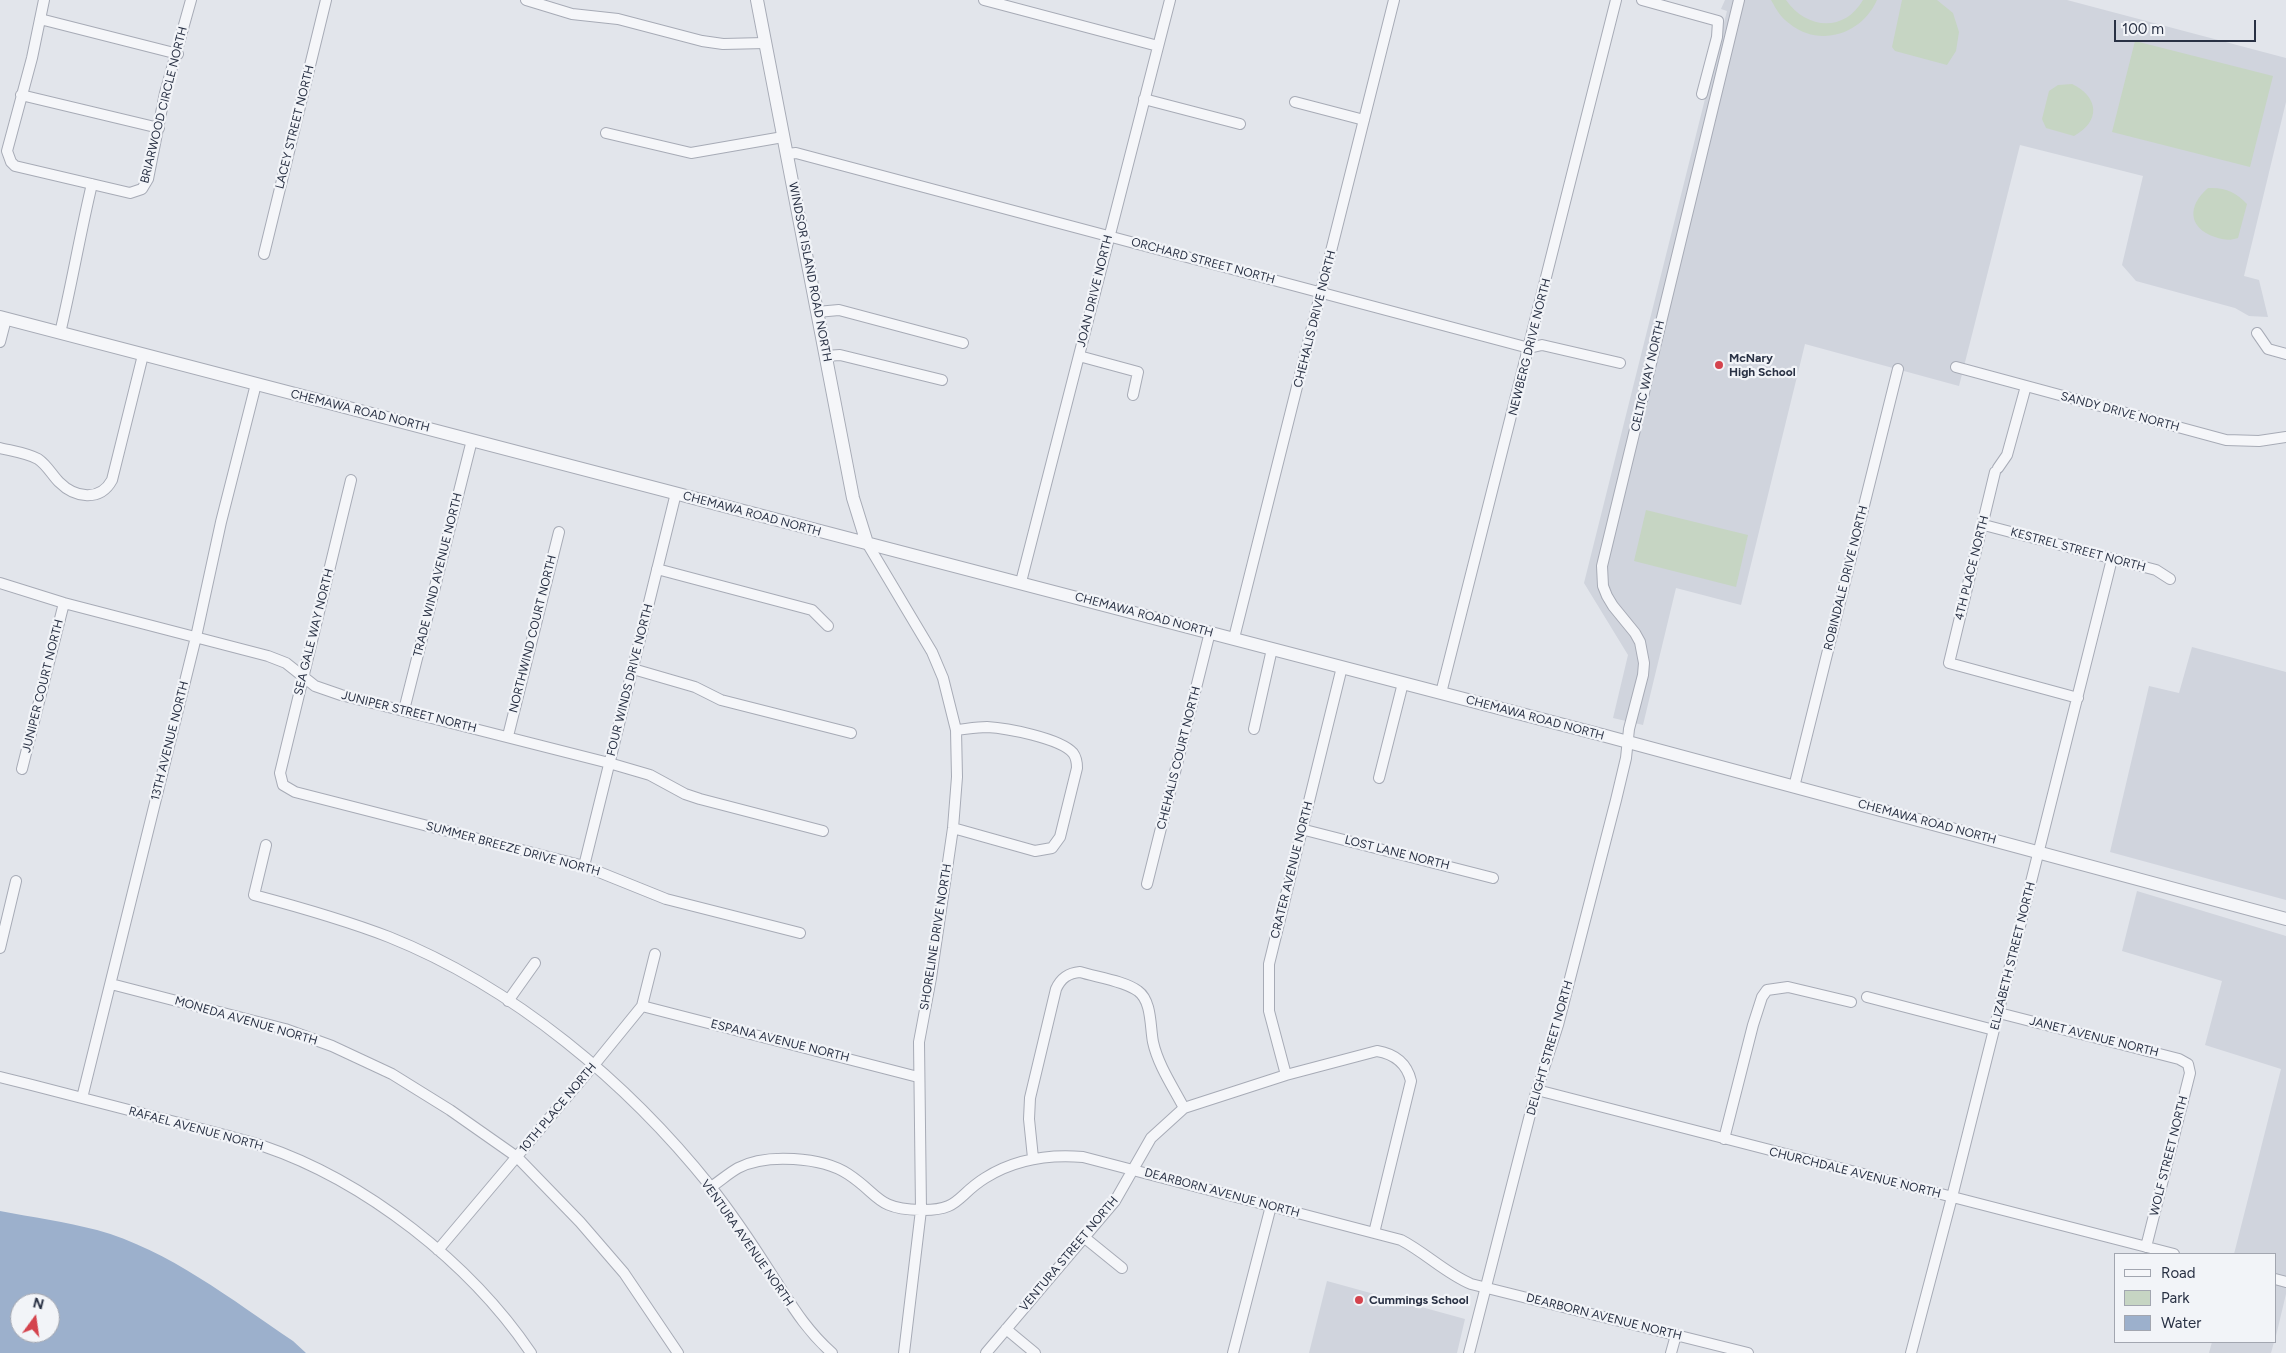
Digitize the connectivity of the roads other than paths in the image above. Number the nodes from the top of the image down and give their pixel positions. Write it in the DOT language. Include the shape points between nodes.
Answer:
graph roads {
  1 [pos="44,0"];
  2 [pos="191,0"];
  3 [pos="326,0"];
  4 [pos="526,0"];
  5 [pos="757,0"];
  6 [pos="984,0"];
  7 [pos="1170,0"];
  8 [pos="1394,0"];
  9 [pos="1616,0"];
  10 [pos="1642,0"];
  11 [pos="1739,0"];
  12 [pos="538,2"];
  13 [pos="40,19"];
  14 [pos="765,43"];
  15 [pos="1158,46"];
  16 [pos="178,54"];
  17 [pos="1702,94"];
  18 [pos="22,95"];
  19 [pos="1144,99"];
  20 [pos="1295,102"];
  21 [pos="1364,120"];
  22 [pos="1240,124"];
  23 [pos="159,128"];
  24 [pos="606,133"];
  25 [pos="783,137"];
  26 [pos="787,154"];
  27 [pos="92,184"];
  28 [pos="1109,236"];
  29 [pos="264,254"];
  30 [pos="1322,293"];
  31 [pos="817,312"];
  32 [pos="3,318"];
  33 [pos="60,333"];
  34 [pos="2257,333"];
  35 [pos="0,342"];
  36 [pos="963,343"];
  37 [pos="1529,348"];
  38 [pos="2286,354"];
  39 [pos="143,355"];
  40 [pos="826,356"];
  41 [pos="1079,356"];
  42 [pos="1620,364"];
  43 [pos="1956,367"];
  44 [pos="1898,369"];
  45 [pos="942,380"];
  46 [pos="256,384"];
  47 [pos="2026,386"];
  48 [pos="1133,395"];
  49 [pos="2286,437"];
  50 [pos="472,440"];
  51 [pos="0,448"];
  52 [pos="351,480"];
  53 [pos="676,493"];
  54 [pos="1984,524"];
  55 [pos="559,532"];
  56 [pos="867,543"];
  57 [pos="2112,559"];
  58 [pos="657,569"];
  59 [pos="2170,580"];
  60 [pos="1021,582"];
  61 [pos="0,583"];
  62 [pos="64,603"];
  63 [pos="828,626"];
  64 [pos="1210,632"];
  65 [pos="196,637"];
  66 [pos="1234,638"];
  67 [pos="1272,649"];
  68 [pos="1342,667"];
  69 [pos="633,669"];
  70 [pos="303,676"];
  71 [pos="1403,683"];
  72 [pos="1441,693"];
  73 [pos="2078,698"];
  74 [pos="404,710"];
  75 [pos="1254,729"];
  76 [pos="956,730"];
  77 [pos="851,733"];
  78 [pos="508,736"];
  79 [pos="1628,742"];
  80 [pos="609,763"];
  81 [pos="22,769"];
  82 [pos="1379,778"];
  83 [pos="283,785"];
  84 [pos="1794,787"];
  85 [pos="953,828"];
  86 [pos="1301,829"];
  87 [pos="823,831"];
  88 [pos="266,845"];
  89 [pos="2040,852"];
  90 [pos="584,866"];
  91 [pos="1493,878"];
  92 [pos="16,881"];
  93 [pos="1147,884"];
  94 [pos="2286,919"];
  95 [pos="800,933"];
  96 [pos="0,948"];
  97 [pos="655,954"];
  98 [pos="536,962"];
  99 [pos="111,984"];
  100 [pos="1867,997"];
  101 [pos="508,1001"];
  102 [pos="1851,1002"];
  103 [pos="642,1006"];
  104 [pos="1999,1013"];
  105 [pos="1994,1030"];
  106 [pos="2188,1064"];
  107 [pos="594,1065"];
  108 [pos="1286,1075"];
  109 [pos="0,1077"];
  110 [pos="918,1077"];
  111 [pos="1537,1090"];
  112 [pos="82,1098"];
  113 [pos="1184,1108"];
  114 [pos="1724,1139"];
  115 [pos="517,1157"];
  116 [pos="1033,1158"];
  117 [pos="1133,1170"];
  118 [pos="711,1187"];
  119 [pos="1952,1197"];
  120 [pos="1271,1206"];
  121 [pos="921,1210"];
  122 [pos="1374,1233"];
  123 [pos="1085,1238"];
  124 [pos="2146,1247"];
  125 [pos="438,1250"];
  126 [pos="2170,1253"];
  127 [pos="1122,1268"];
  128 [pos="1485,1288"];
  129 [pos="1006,1329"];
  130 [pos="1676,1335"];
  131 [pos="531,1353"];
  132 [pos="678,1353"];
  133 [pos="832,1353"];
  134 [pos="904,1353"];
  135 [pos="986,1353"];
  136 [pos="1034,1353"];
  137 [pos="1233,1353"];
  138 [pos="1468,1353"];
  139 [pos="1671,1353"];
  140 [pos="1748,1353"];
  141 [pos="1911,1353"];
  1 -- 13 [label="street, BRIARWOOD CIRCLE NORTH"];
  2 -- 16 [label="street, BRIARWOOD CIRCLE NORTH"];
  3 -- 29 [label="street, LACEY STREET NORTH"];
  4 -- 12 [label="street"];
  5 -- 14 [label="street, WINDSOR ISLAND ROAD NORTH"];
  6 -- 15 [label="street"];
  7 -- 15 [label="street, JOAN DRIVE NORTH"];
  8 -- 21 [label="street, CHEHALIS DRIVE NORTH"];
  9 -- 37 [label="street, NEWBERG DRIVE NORTH"];
  10 -- 17 [label="street" via="1718,21"];
  11 -- 79 [label="street, CELTIC WAY NORTH" via="1602,566 1607,596 1636,633 1642,652 1643,675"];
  12 -- 14 [label="street" via="572,14 618,20 702,41"];
  13 -- 16 [label="street"];
  13 -- 18 [label="street, BRIARWOOD CIRCLE NORTH"];
  14 -- 25 [label="street, WINDSOR ISLAND ROAD NORTH"];
  15 -- 19 [label="street, JOAN DRIVE NORTH"];
  16 -- 23 [label="street, BRIARWOOD CIRCLE NORTH" via="165,93"];
  18 -- 23 [label="street"];
  18 -- 27 [label="street, BRIARWOOD CIRCLE NORTH" via="7,151 11,162"];
  19 -- 22 [label="street"];
  19 -- 28 [label="street, JOAN DRIVE NORTH"];
  20 -- 21 [label="street"];
  21 -- 30 [label="street, CHEHALIS DRIVE NORTH"];
  23 -- 27 [label="street, BRIARWOOD CIRCLE NORTH" via="148,179 142,189 130,193"];
  24 -- 25 [label="street" via="691,153"];
  25 -- 26 [label="street, WINDSOR ISLAND ROAD NORTH"];
  26 -- 28 [label="street, ORCHARD STREET NORTH"];
  26 -- 31 [label="street, WINDSOR ISLAND ROAD NORTH"];
  27 -- 33 [label="street"];
  28 -- 30 [label="street, ORCHARD STREET NORTH"];
  28 -- 41 [label="street, JOAN DRIVE NORTH"];
  30 -- 37 [label="street, ORCHARD STREET NORTH"];
  30 -- 66 [label="street, CHEHALIS DRIVE NORTH"];
  31 -- 36 [label="street" via="839,310"];
  31 -- 40 [label="street, WINDSOR ISLAND ROAD NORTH"];
  32 -- 33 [label="street, CHEMAWA ROAD NORTH"];
  32 -- 35 [label="street"];
  33 -- 39 [label="street, CHEMAWA ROAD NORTH"];
  34 -- 38 [label="street" via="2268,349"];
  37 -- 42 [label="street, ORCHARD STREET NORTH" via="1542,345"];
  37 -- 72 [label="street, NEWBERG DRIVE NORTH"];
  39 -- 46 [label="street, CHEMAWA ROAD NORTH"];
  39 -- 51 [label="street" via="112,480 104,491 90,496 72,491 38,459"];
  40 -- 45 [label="street" via="840,355"];
  40 -- 56 [label="street, WINDSOR ISLAND ROAD NORTH" via="853,498"];
  41 -- 48 [label="street" via="1138,372"];
  41 -- 60 [label="street, JOAN DRIVE NORTH"];
  43 -- 47 [label="street, SANDY DRIVE NORTH"];
  44 -- 84 [label="street, ROBINDALE DRIVE NORTH"];
  46 -- 50 [label="street, CHEMAWA ROAD NORTH"];
  46 -- 65 [label="street, 13TH AVENUE NORTH"];
  47 -- 49 [label="street, SANDY DRIVE NORTH" via="2226,440 2259,441"];
  47 -- 54 [label="street, 4TH PLACE NORTH" via="2007,455 1997,470"];
  50 -- 53 [label="street, CHEMAWA ROAD NORTH"];
  50 -- 74 [label="street, TRADE WIND AVENUE NORTH"];
  52 -- 70 [label="street, SEA GALE WAY NORTH"];
  53 -- 56 [label="street, CHEMAWA ROAD NORTH"];
  53 -- 58 [label="street, FOUR WINDS DRIVE NORTH"];
  54 -- 57 [label="street, KESTREL STREET NORTH"];
  54 -- 73 [label="street, 4TH PLACE NORTH" via="1948,663"];
  55 -- 78 [label="street, NORTHWIND COURT NORTH"];
  56 -- 60 [label="street, CHEMAWA ROAD NORTH"];
  56 -- 76 [label="street, SHORELINE DRIVE NORTH" via="932,652 943,678"];
  57 -- 59 [label="street, KESTREL STREET NORTH" via="2156,570"];
  57 -- 73 [label="street, ELIZABETH STREET NORTH"];
  58 -- 63 [label="street" via="812,610"];
  58 -- 69 [label="street, FOUR WINDS DRIVE NORTH"];
  60 -- 64 [label="street, CHEMAWA ROAD NORTH"];
  61 -- 62 [label="street, JUNIPER STREET NORTH"];
  62 -- 65 [label="street, JUNIPER STREET NORTH"];
  62 -- 81 [label="street, JUNIPER COURT NORTH"];
  64 -- 66 [label="street, CHEMAWA ROAD NORTH"];
  64 -- 93 [label="street, CHEHALIS COURT NORTH"];
  65 -- 70 [label="street, JUNIPER STREET NORTH" via="268,656 286,663"];
  65 -- 99 [label="street, 13TH AVENUE NORTH"];
  66 -- 67 [label="street, CHEMAWA ROAD NORTH"];
  67 -- 68 [label="street, CHEMAWA ROAD NORTH"];
  67 -- 75 [label="street"];
  68 -- 71 [label="street, CHEMAWA ROAD NORTH"];
  68 -- 86 [label="street, CRATER AVENUE NORTH"];
  69 -- 77 [label="street" via="695,687 722,700"];
  69 -- 80 [label="street, FOUR WINDS DRIVE NORTH"];
  70 -- 74 [label="street, JUNIPER STREET NORTH" via="315,686 341,695"];
  70 -- 83 [label="street, SEA GALE WAY NORTH" via="280,773"];
  71 -- 72 [label="street, CHEMAWA ROAD NORTH"];
  71 -- 82 [label="street"];
  72 -- 79 [label="street, CHEMAWA ROAD NORTH"];
  73 -- 89 [label="street, ELIZABETH STREET NORTH"];
  74 -- 78 [label="street, JUNIPER STREET NORTH"];
  76 -- 85 [label="street, SHORELINE DRIVE NORTH"];
  76 -- 85 [label="street" via="1003,729 1056,743 1072,752 1077,768 1060,837 1052,848 1035,851"];
  78 -- 80 [label="street, JUNIPER STREET NORTH"];
  79 -- 84 [label="street, CHEMAWA ROAD NORTH"];
  79 -- 111 [label="street, DELIGHT STREET NORTH" via="1558,1025"];
  80 -- 87 [label="street, JUNIPER STREET NORTH" via="650,775 700,799"];
  80 -- 90 [label="street, FOUR WINDS DRIVE NORTH"];
  83 -- 90 [label="street, SUMMER BREEZE DRIVE NORTH" via="295,792"];
  84 -- 89 [label="street, CHEMAWA ROAD NORTH"];
  85 -- 110 [label="street, SHORELINE DRIVE NORTH" via="919,1042"];
  86 -- 91 [label="street, LOST LANE NORTH"];
  86 -- 108 [label="street, CRATER AVENUE NORTH" via="1268,977 1269,1012"];
  88 -- 101 [label="street, VENTURA AVENUE NORTH" via="254,895 390,938 450,966"];
  89 -- 94 [label="street, CHEMAWA ROAD NORTH"];
  89 -- 104 [label="street, ELIZABETH STREET NORTH"];
  90 -- 95 [label="street, SUMMER BREEZE DRIVE NORTH" via="666,899"];
  92 -- 96 [label="street"];
  97 -- 103 [label="street, 10TH PLACE NORTH"];
  98 -- 101 [label="street"];
  99 -- 112 [label="street, 13TH AVENUE NORTH"];
  99 -- 115 [label="street, MONEDA AVENUE NORTH" via="284,1029 332,1046 392,1074"];
  100 -- 105 [label="street"];
  101 -- 107 [label="street, VENTURA AVENUE NORTH"];
  102 -- 114 [label="street" via="1788,987 1767,990 1753,1025"];
  103 -- 107 [label="street, 10TH PLACE NORTH"];
  103 -- 110 [label="street, ESPANA AVENUE NORTH"];
  104 -- 105 [label="street, ELIZABETH STREET NORTH"];
  104 -- 106 [label="street, JANET AVENUE NORTH"];
  105 -- 119 [label="street, ELIZABETH STREET NORTH"];
  106 -- 124 [label="street, WOLF STREET NORTH" via="2190,1072"];
  107 -- 115 [label="street, 10TH PLACE NORTH"];
  107 -- 118 [label="street, VENTURA AVENUE NORTH" via="652,1120"];
  108 -- 113 [label="street, VENTURA STREET NORTH"];
  108 -- 122 [label="street, VENTURA STREET NORTH" via="1367,1053 1386,1052 1404,1065 1411,1081"];
  109 -- 112 [label="street, RAFAEL AVENUE NORTH"];
  110 -- 121 [label="street, SHORELINE DRIVE NORTH"];
  111 -- 114 [label="street, CHURCHDALE AVENUE NORTH"];
  111 -- 128 [label="street, DELIGHT STREET NORTH"];
  112 -- 125 [label="street, RAFAEL AVENUE NORTH" via="264,1146 355,1190"];
  113 -- 116 [label="street" via="1159,1061 1144,996 1131,986 1080,972 1072,973 1064,977 1056,989 1030,1098"];
  113 -- 117 [label="street, VENTURA STREET NORTH" via="1151,1138"];
  114 -- 119 [label="street, CHURCHDALE AVENUE NORTH"];
  115 -- 125 [label="street, 10TH PLACE NORTH"];
  115 -- 132 [label="street, MONEDA AVENUE NORTH" via="624,1273"];
  116 -- 117 [label="street, DEARBORN AVENUE NORTH" via="1083,1157"];
  116 -- 121 [label="street, DEARBORN AVENUE NORTH" via="1003,1168 984,1179 949,1207"];
  117 -- 120 [label="street, DEARBORN AVENUE NORTH"];
  117 -- 123 [label="street, VENTURA STREET NORTH" via="1115,1201"];
  118 -- 121 [label="street, DEARBORN AVENUE NORTH" via="739,1167 763,1159 801,1160 846,1173 888,1206"];
  118 -- 133 [label="street, VENTURA AVENUE NORTH" via="808,1331"];
  119 -- 124 [label="street, CHURCHDALE AVENUE NORTH"];
  119 -- 141 [label="street, ELIZABETH STREET NORTH"];
  120 -- 122 [label="street, DEARBORN AVENUE NORTH"];
  120 -- 137 [label="street"];
  121 -- 134 [label="street, SHORELINE DRIVE NORTH"];
  122 -- 128 [label="street, DEARBORN AVENUE NORTH" via="1401,1240 1456,1278"];
  123 -- 127 [label="street"];
  123 -- 129 [label="street, VENTURA STREET NORTH"];
  124 -- 126 [label="street, CHURCHDALE AVENUE NORTH"];
  125 -- 131 [label="street, RAFAEL AVENUE NORTH" via="488,1298"];
  128 -- 130 [label="street, DEARBORN AVENUE NORTH"];
  128 -- 138 [label="street, DELIGHT STREET NORTH"];
  129 -- 135 [label="street, VENTURA STREET NORTH"];
  129 -- 136 [label="street"];
  130 -- 139 [label="street"];
  130 -- 140 [label="street, DEARBORN AVENUE NORTH"];
}
